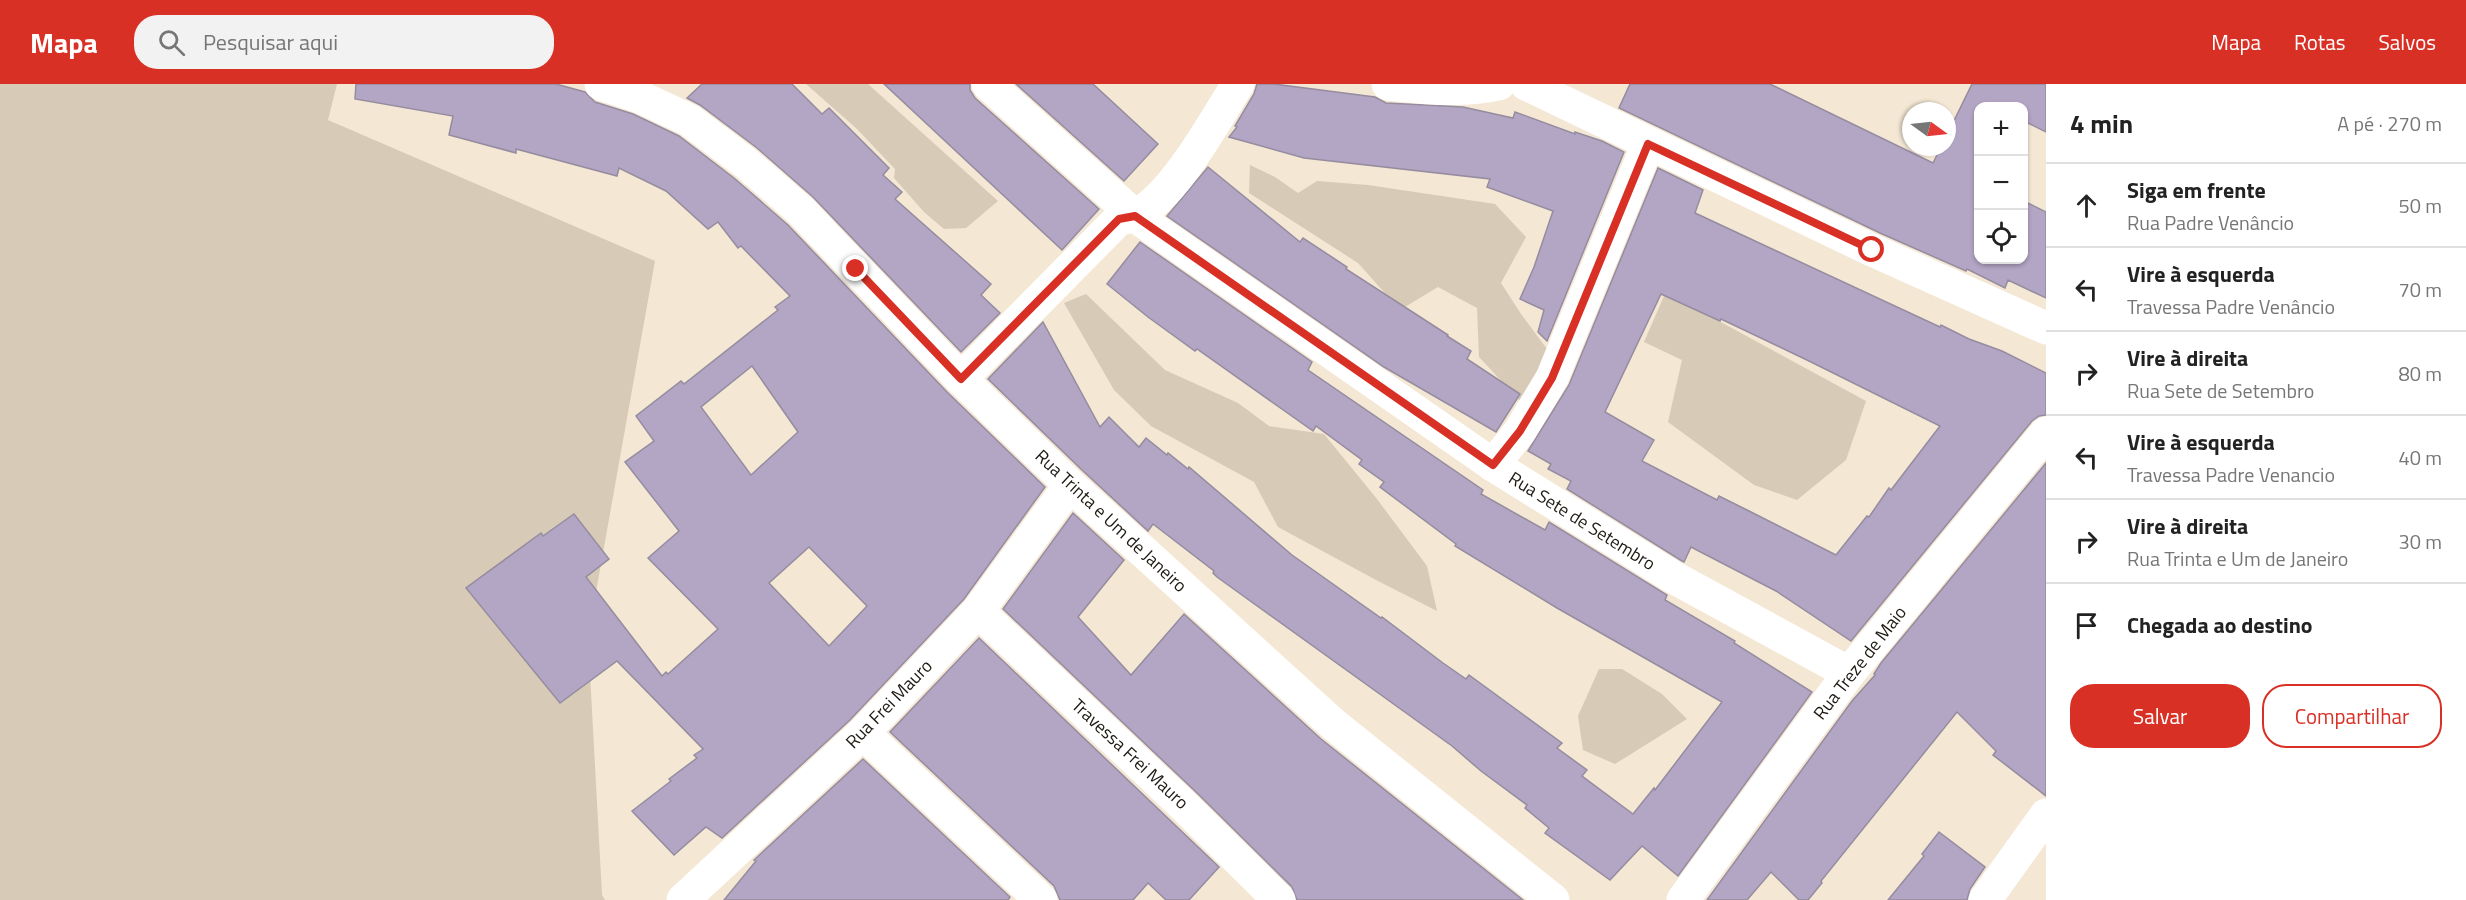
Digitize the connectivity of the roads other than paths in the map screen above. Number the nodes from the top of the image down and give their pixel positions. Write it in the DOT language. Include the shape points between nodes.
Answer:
graph roads {
  1 [pos="601,84"];
  2 [pos="988,84"];
  3 [pos="1238,84"];
  4 [pos="1388,84"];
  5 [pos="1499,84"];
  6 [pos="1526,84"];
  7 [pos="1648,144"];
  8 [pos="1135,216"];
  9 [pos="2046,328"];
  10 [pos="961,379"];
  11 [pos="2046,433"];
  12 [pos="1493,465"];
  13 [pos="1070,485"];
  14 [pos="978,611"];
  15 [pos="1849,673"];
  16 [pos="862,733"];
  17 [pos="2046,815"];
  18 [pos="1689,898"];
  19 [pos="683,900"];
  20 [pos="1041,900"];
  21 [pos="1279,900"];
  22 [pos="1553,900"];
  23 [pos="1984,900"];
  1 -- 10 [label="street, Rua Trinta e Um de Janeiro" via="689,120 746,163 801,212"];
  2 -- 8 [label="street, Rua Sete de Setembro"];
  3 -- 8 [label="street" via="1169,187"];
  4 -- 5 [label="street" via="1477,89"];
  6 -- 7 [label="street"];
  7 -- 9 [label="street"];
  7 -- 12 [label="street" via="1552,378 1520,431"];
  8 -- 10 [label="street" via="1119,219"];
  8 -- 12 [label="street, Rua Sete de Setembro"];
  10 -- 13 [label="street, Rua Trinta e Um de Janeiro"];
  11 -- 15 [label="street, Rua Treze de Maio"];
  12 -- 15 [label="street, Rua Sete de Setembro" via="1673,577"];
  13 -- 14 [label="street, Rua Frei Mauro"];
  13 -- 22 [label="street, Rua Trinta e Um de Janeiro" via="1333,724"];
  14 -- 16 [label="street, Rua Frei Mauro"];
  14 -- 21 [label="street, Travessa Frei Mauro"];
  15 -- 18 [label="street, Rua Treze de Maio"];
  16 -- 19 [label="street, Rua Frei Mauro"];
  16 -- 20 [label="street"];
  17 -- 23 [label="street"];
}
